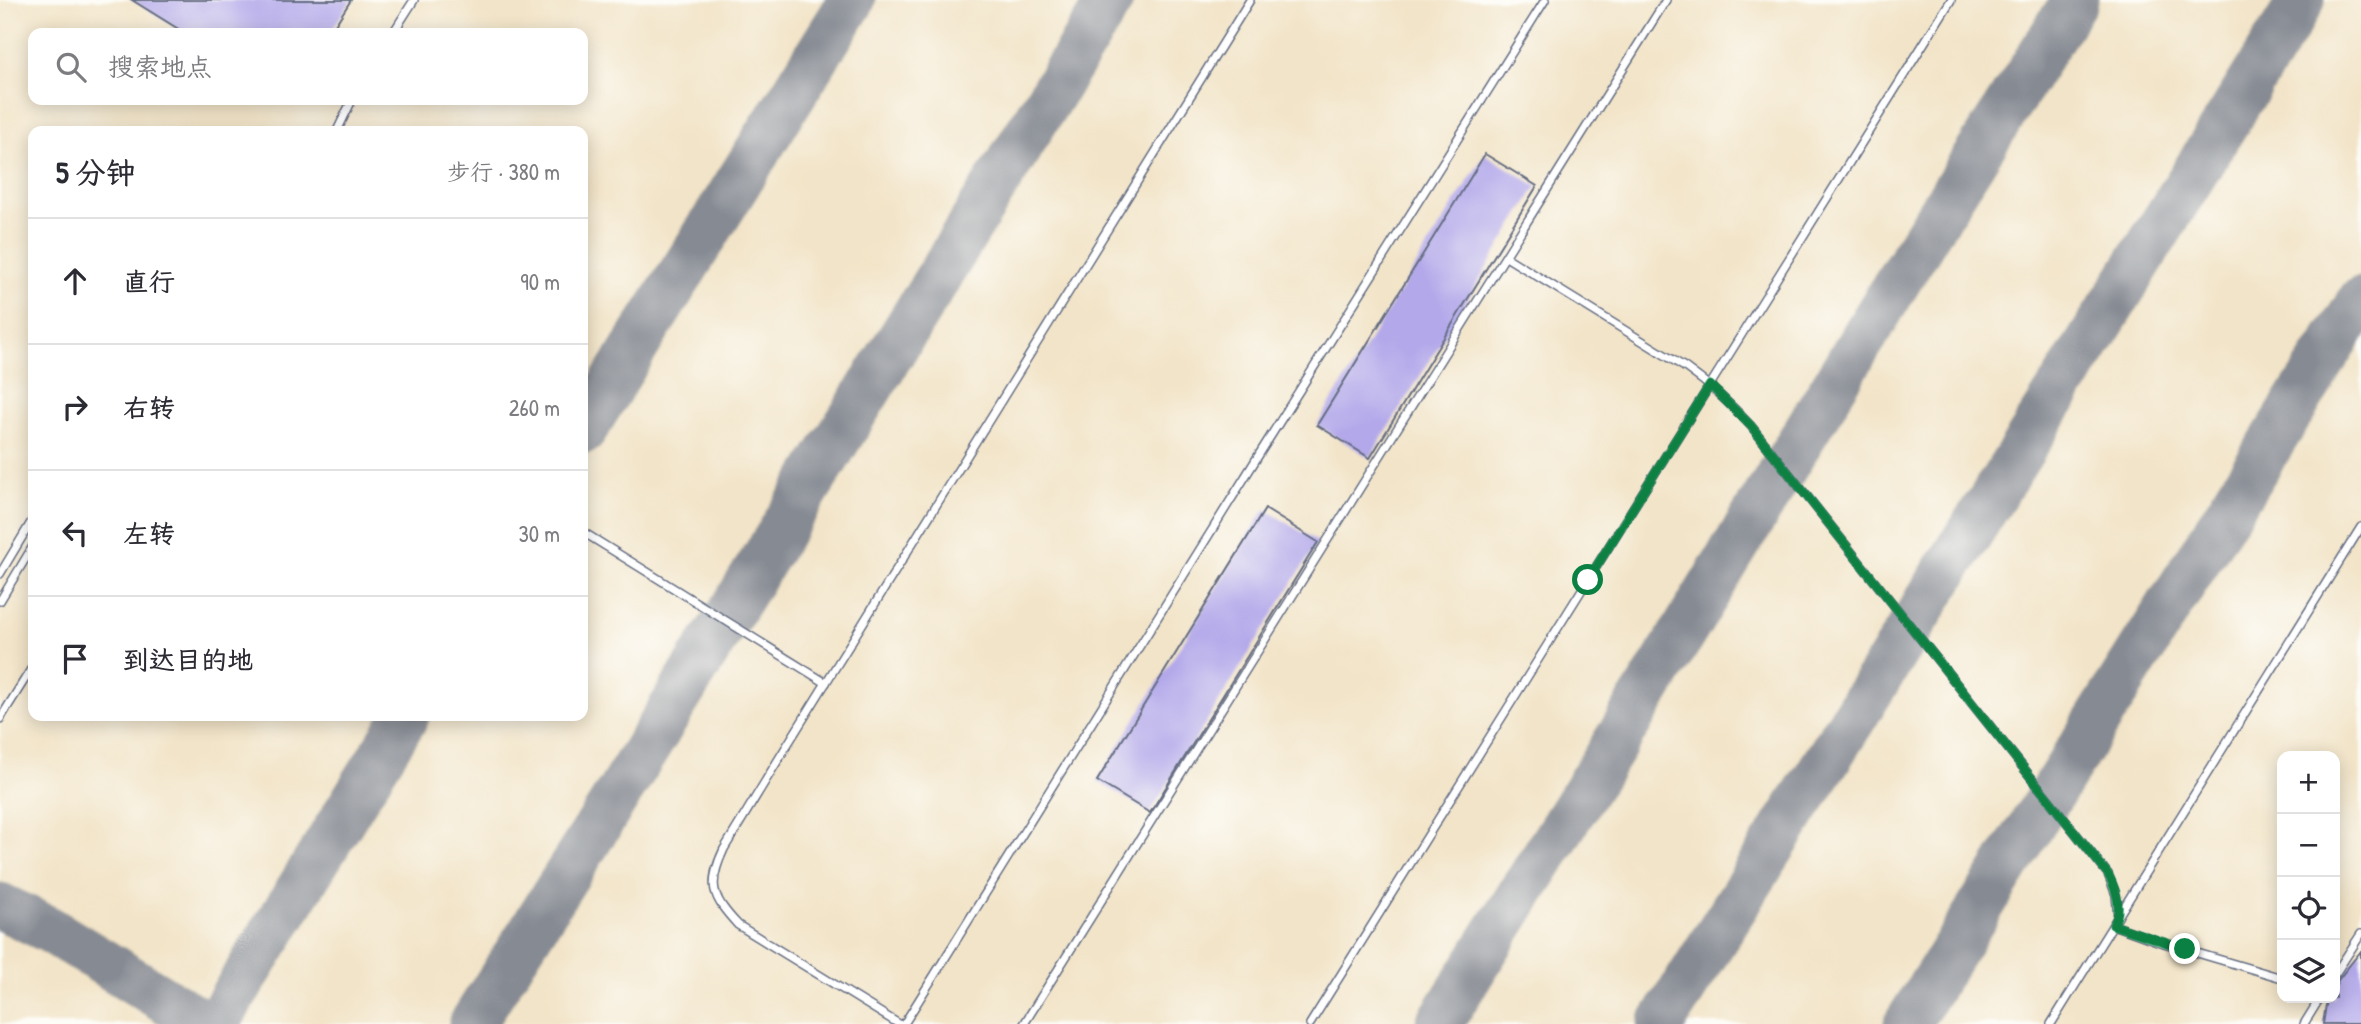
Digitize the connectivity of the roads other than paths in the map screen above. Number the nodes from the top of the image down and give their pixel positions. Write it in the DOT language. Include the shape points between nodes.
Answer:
graph roads {
  1 [pos="414,0"];
  2 [pos="1251,0"];
  3 [pos="1545,0"];
  4 [pos="1666,0"];
  5 [pos="1951,0"];
  6 [pos="396,28"];
  7 [pos="350,105"];
  8 [pos="339,126"];
  9 [pos="1506,257"];
  10 [pos="1710,385"];
  11 [pos="28,527"];
  12 [pos="2361,527"];
  13 [pos="588,534"];
  14 [pos="28,554"];
  15 [pos="0,574"];
  16 [pos="0,601"];
  17 [pos="28,674"];
  18 [pos="827,683"];
  19 [pos="0,719"];
  20 [pos="2118,917"];
  21 [pos="2113,925"];
  22 [pos="2361,934"];
  23 [pos="2340,966"];
  24 [pos="2277,977"];
  25 [pos="2317,1003"];
  26 [pos="902,1024"];
  27 [pos="1024,1024"];
  28 [pos="1310,1024"];
  29 [pos="2051,1024"];
  30 [pos="2304,1024"];
  1 -- 6 [label="lane"];
  2 -- 18 [label="lane"];
  3 -- 26 [label="lane"];
  4 -- 9 [label="lane"];
  5 -- 10 [label="lane"];
  7 -- 8 [label="lane"];
  9 -- 10 [label="lane"];
  9 -- 27 [label="lane"];
  10 -- 20 [label="lane" via="1751,426 2108,874"];
  10 -- 28 [label="lane"];
  11 -- 15 [label="lane"];
  12 -- 20 [label="lane"];
  13 -- 18 [label="lane"];
  14 -- 16 [label="lane"];
  17 -- 19 [label="lane"];
  18 -- 26 [label="lane" via="724,849 716,867 714,890 720,906 738,925"];
  20 -- 21 [label="lane"];
  21 -- 24 [label="lane"];
  21 -- 29 [label="lane"];
  22 -- 23 [label="lane"];
  25 -- 30 [label="lane"];
}
